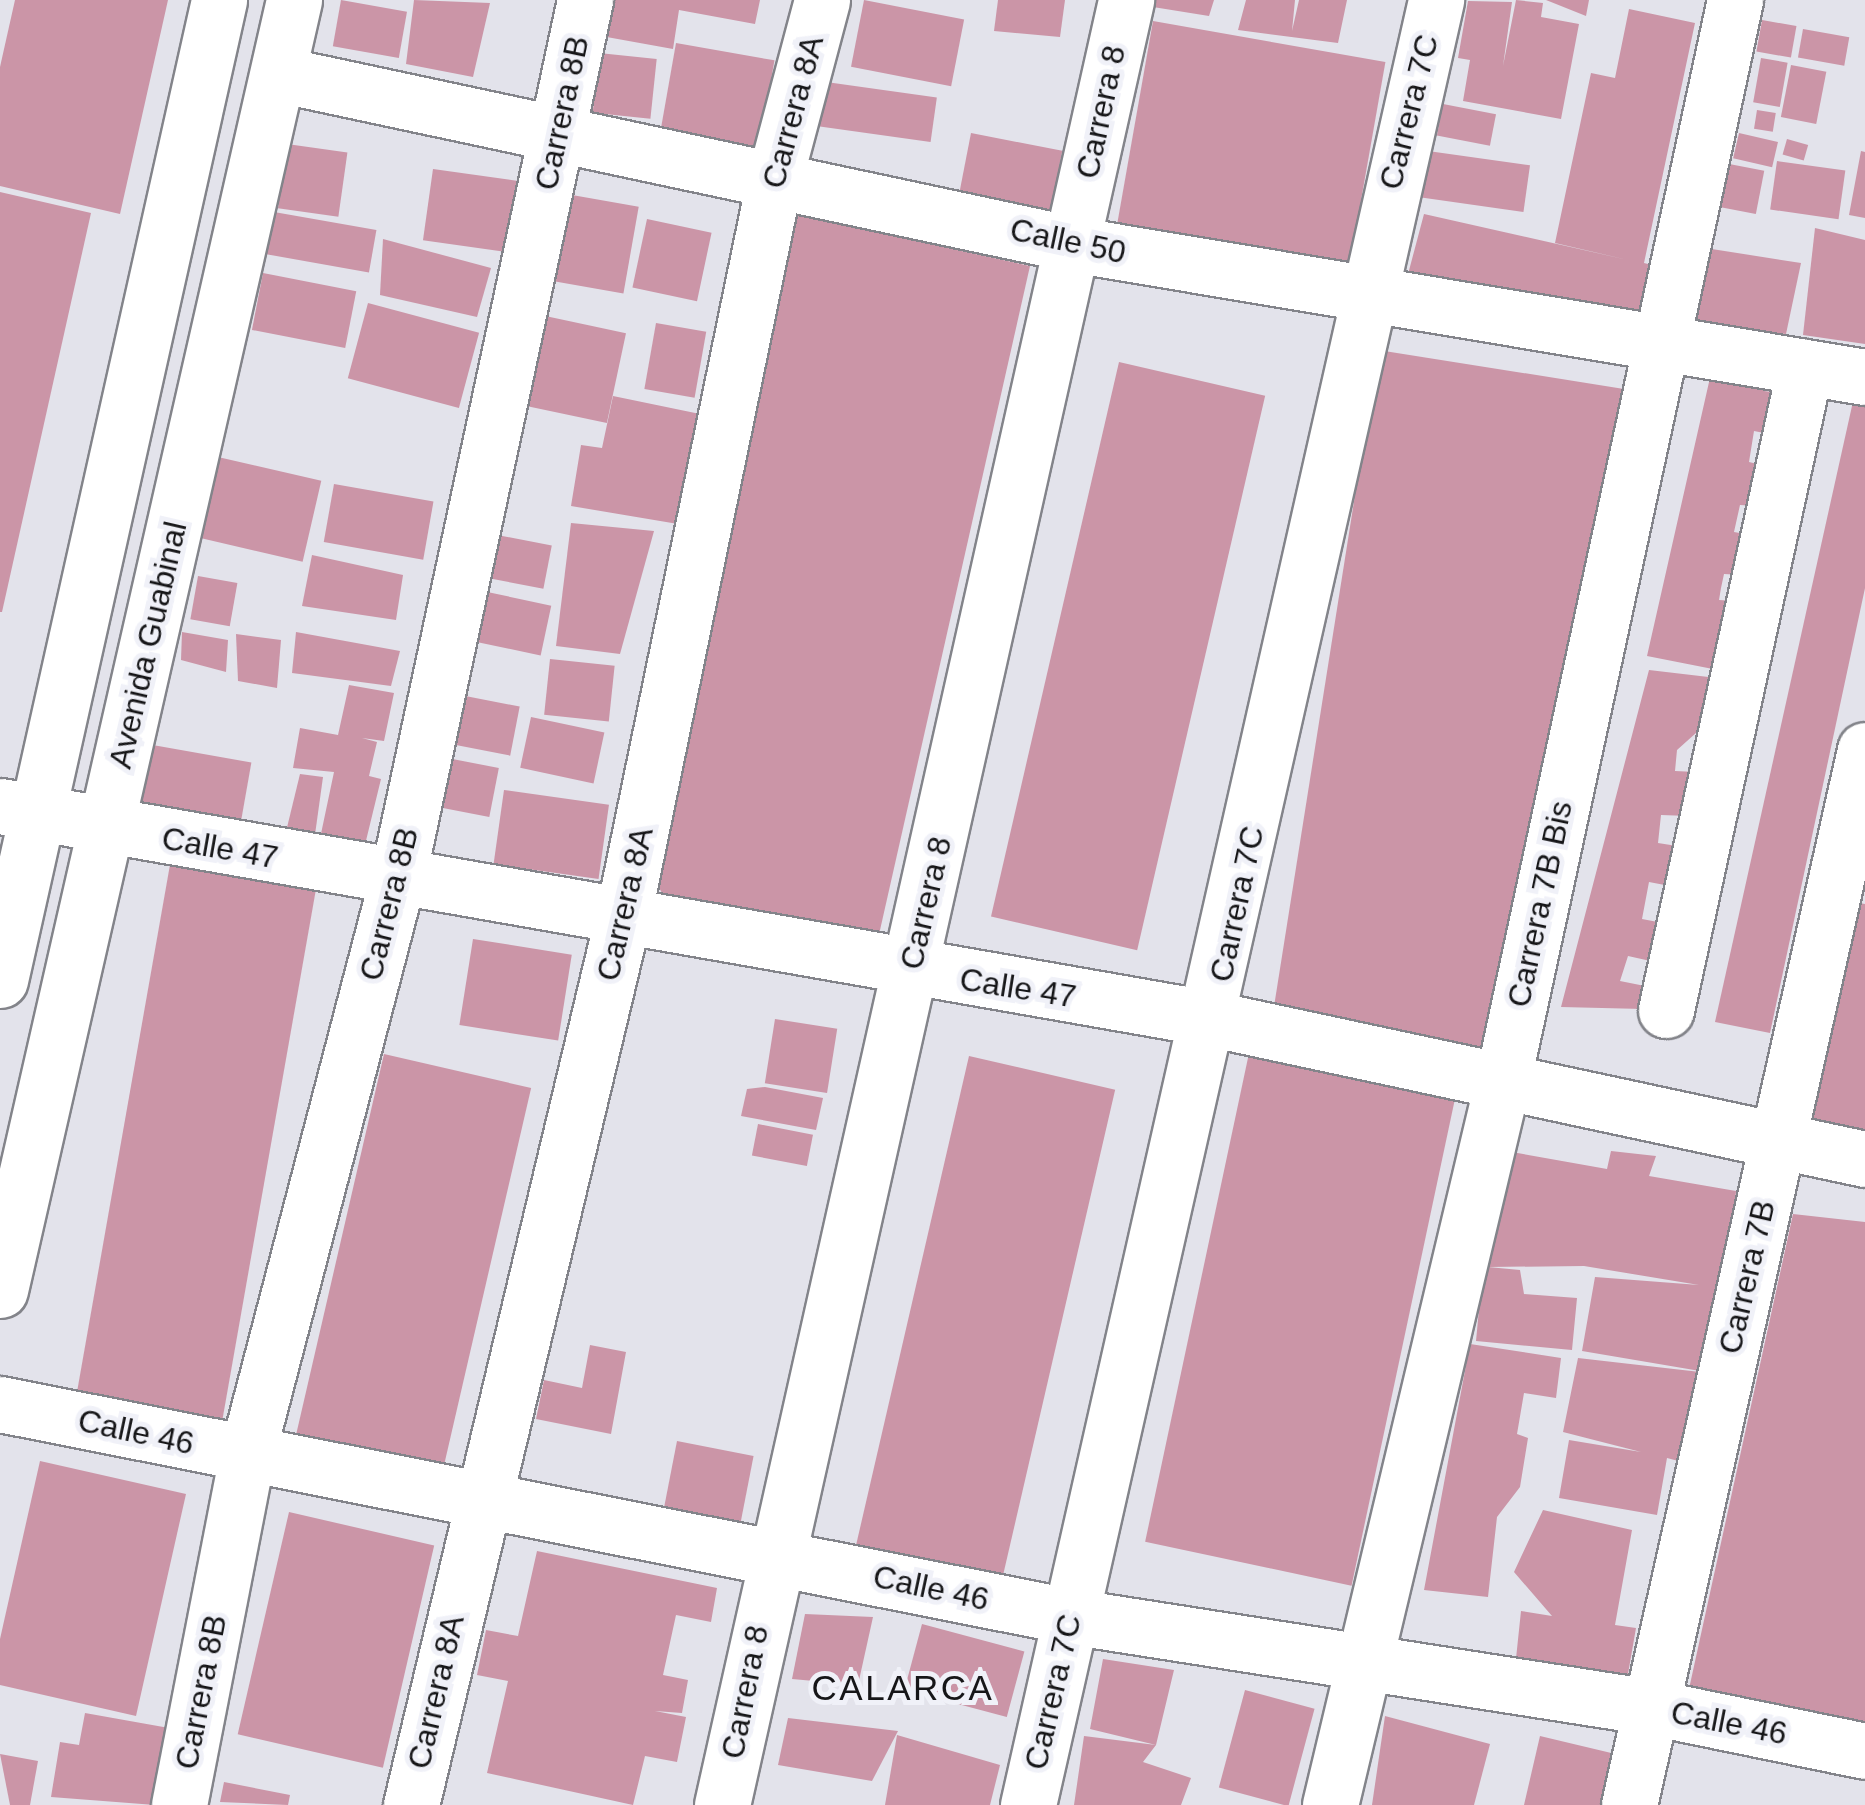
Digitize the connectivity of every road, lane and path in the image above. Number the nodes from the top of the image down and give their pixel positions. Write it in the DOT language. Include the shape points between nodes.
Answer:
graph roads {
  1 [pos="219,0"];
  2 [pos="294,0"];
  3 [pos="585,0"];
  4 [pos="822,0"];
  5 [pos="1126,0"];
  6 [pos="1436,0"];
  7 [pos="1734,0"];
  8 [pos="278,74"];
  9 [pos="559,132"];
  10 [pos="774,177"];
  11 [pos="1072,244"];
  12 [pos="1364,296"];
  13 [pos="1658,344"];
  14 [pos="1805,367"];
  15 [pos="1865,376"];
  16 [pos="1865,750"];
  17 [pos="18,810"];
  18 [pos="107,828"];
  19 [pos="1853,854"];
  20 [pos="397,880"];
  21 [pos="622,922"];
  22 [pos="911,970"];
  23 [pos="0,980"];
  24 [pos="1666,1010"];
  25 [pos="1213,1020"];
  26 [pos="1502,1084"];
  27 [pos="1777,1141"];
  28 [pos="1865,1159"];
  29 [pos="0,1290"];
  30 [pos="0,1404"];
  31 [pos="246,1454"];
  32 [pos="480,1499"];
  33 [pos="772,1555"];
  34 [pos="1069,1616"];
  35 [pos="1365,1660"];
  36 [pos="1651,1707"];
  37 [pos="1865,1750"];
  38 [pos="179,1805"];
  39 [pos="411,1805"];
  40 [pos="722,1805"];
  41 [pos="1028,1805"];
  42 [pos="1330,1805"];
  43 [pos="1629,1805"];
  1 -- 17 [label="street"];
  2 -- 8 [label="street, Avenida Guabinal"];
  3 -- 9 [label="street, Carrera 8B"];
  4 -- 10 [label="street, Carrera 8A"];
  5 -- 11 [label="street, Carrera 8"];
  6 -- 12 [label="street, Carrera 7C"];
  7 -- 13 [label="street, Carrera 7B Bis"];
  8 -- 9 [label="street, Calle 50"];
  8 -- 18 [label="street, Avenida Guabinal"];
  9 -- 10 [label="street, Calle 50"];
  9 -- 20 [label="street, Carrera 8B"];
  10 -- 11 [label="street, Calle 50"];
  10 -- 21 [label="street, Carrera 8A"];
  11 -- 12 [label="street, Calle 50"];
  11 -- 22 [label="street, Carrera 8"];
  12 -- 13 [label="street, Calle 50"];
  12 -- 25 [label="street, Carrera 7C"];
  13 -- 14 [label="street, Calle 50"];
  13 -- 26 [label="street, Carrera 7B Bis"];
  14 -- 15 [label="street, Calle 50"];
  14 -- 24 [label="street"];
  16 -- 19 [label="street, Carrera 7B"];
  17 -- 18 [label="street, Calle 47"];
  17 -- 23 [label="street"];
  18 -- 20 [label="street, Calle 47"];
  18 -- 29 [label="street, Avenida Guabinal"];
  19 -- 27 [label="street, Carrera 7B"];
  20 -- 21 [label="street, Calle 47"];
  20 -- 31 [label="street, Carrera 8B"];
  21 -- 22 [label="street, Calle 47"];
  21 -- 32 [label="street, Carrera 8A"];
  22 -- 25 [label="street, Calle 47"];
  22 -- 33 [label="street, Carrera 8"];
  25 -- 26 [label="street, Calle 47"];
  25 -- 34 [label="street, Carrera 7C"];
  26 -- 27 [label="street, Calle 47"];
  26 -- 35 [label="street, Carrera 7B Bis"];
  27 -- 28 [label="street, Calle 47"];
  27 -- 36 [label="street, Carrera 7B"];
  30 -- 31 [label="street, Calle 46"];
  31 -- 32 [label="street, Calle 46"];
  31 -- 38 [label="street, Carrera 8B"];
  32 -- 33 [label="street, Calle 46"];
  32 -- 39 [label="street, Carrera 8A"];
  33 -- 34 [label="street, Calle 46"];
  33 -- 40 [label="street, Carrera 8"];
  34 -- 35 [label="street, Calle 46"];
  34 -- 41 [label="street, Carrera 7C"];
  35 -- 36 [label="street, Calle 46"];
  35 -- 42 [label="street, Carrera 7B Bis"];
  36 -- 37 [label="street, Calle 46"];
  36 -- 43 [label="street, Carrera 7B"];
}
